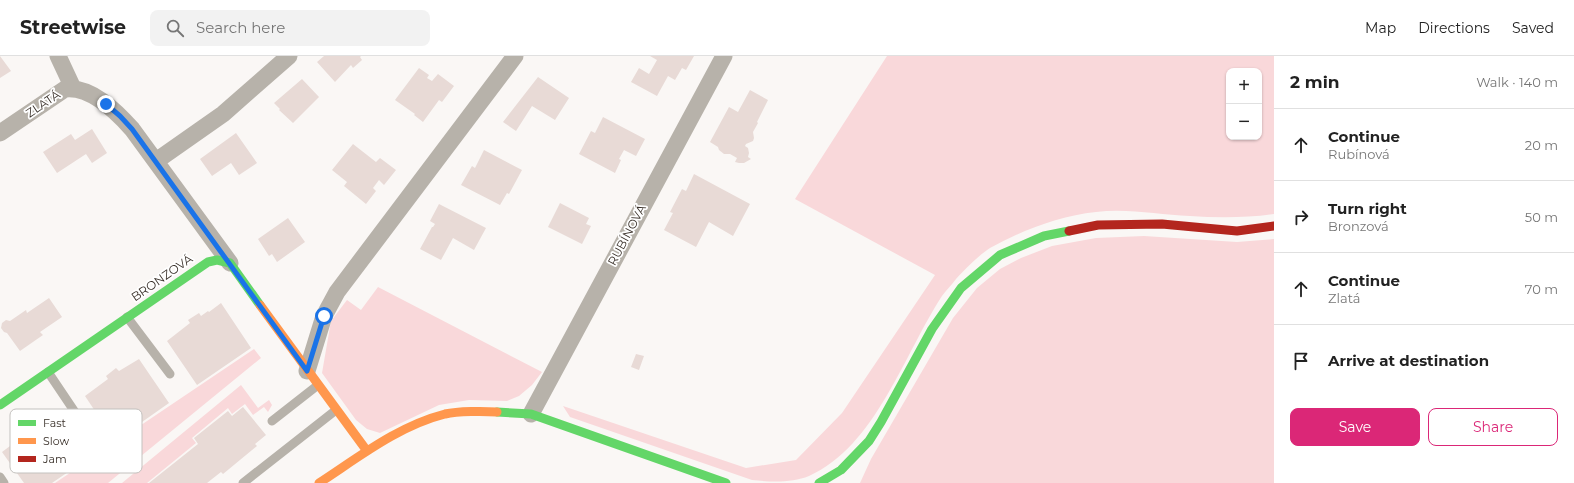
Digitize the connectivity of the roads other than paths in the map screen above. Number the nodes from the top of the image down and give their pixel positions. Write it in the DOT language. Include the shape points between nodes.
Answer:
graph roads {
  1 [pos="58,56"];
  2 [pos="289,56"];
  3 [pos="515,56"];
  4 [pos="724,56"];
  5 [pos="73,88"];
  6 [pos="0,133"];
  7 [pos="156,161"];
  8 [pos="1274,226"];
  9 [pos="230,263"];
  10 [pos="127,316"];
  11 [pos="307,371"];
  12 [pos="48,372"];
  13 [pos="170,374"];
  14 [pos="318,385"];
  15 [pos="0,405"];
  16 [pos="73,409"];
  17 [pos="336,410"];
  18 [pos="531,414"];
  19 [pos="272,421"];
  20 [pos="367,451"];
  21 [pos="0,476"];
  22 [pos="4,483"];
  23 [pos="243,483"];
  24 [pos="319,483"];
  25 [pos="726,483"];
  26 [pos="819,483"];
  1 -- 5 [label="street"];
  2 -- 7 [label="street" via="223,114"];
  3 -- 11 [label="street" via="337,292 324,316"];
  4 -- 18 [label="street, RUBÍNOVÁ"];
  5 -- 6 [label="street, ZLATÁ" via="55,95"];
  5 -- 7 [label="street, ZLATÁ" via="92,96 120,116"];
  7 -- 9 [label="street, ZLATÁ"];
  8 -- 26 [label="street" via="1237,231 1162,224 1098,225 1044,236 1000,256 961,288 932,329 882,422 869,441 841,470"];
  9 -- 10 [label="street, BRONZOVÁ" via="220,260 205,263"];
  9 -- 11 [label="street"];
  10 -- 12 [label="street, BRONZOVÁ"];
  10 -- 13 [label="lane"];
  11 -- 14 [label="street"];
  12 -- 15 [label="street, BRONZOVÁ"];
  12 -- 16 [label="lane"];
  14 -- 17 [label="street"];
  14 -- 19 [label="lane"];
  17 -- 20 [label="street"];
  17 -- 23 [label="lane"];
  18 -- 20 [label="street" via="489,410 446,414 402,430"];
  18 -- 25 [label="street"];
  20 -- 24 [label="street"];
  21 -- 22 [label="lane"];
}
